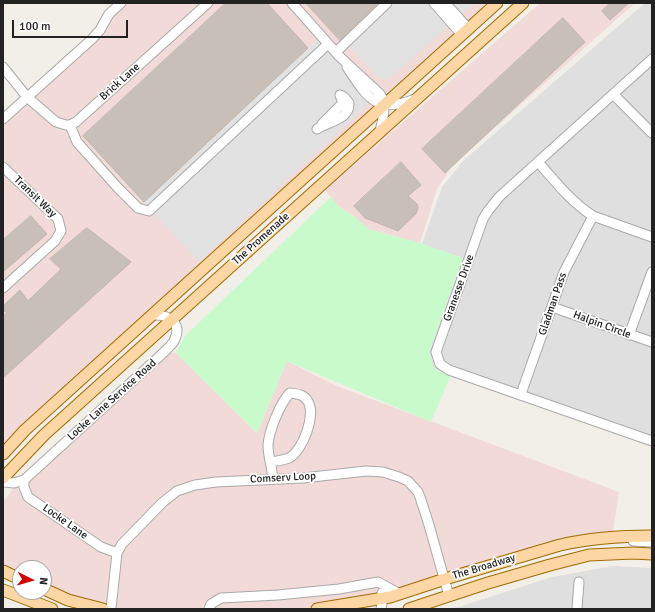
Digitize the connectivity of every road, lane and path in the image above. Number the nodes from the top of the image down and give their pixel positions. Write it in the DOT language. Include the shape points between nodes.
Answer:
graph roads {
  1 [pos="121,3"];
  2 [pos="208,3"];
  3 [pos="292,3"];
  4 [pos="387,3"];
  5 [pos="434,3"];
  6 [pos="445,3"];
  7 [pos="497,3"];
  8 [pos="523,3"];
  9 [pos="465,32"];
  10 [pos="328,44"];
  11 [pos="338,54"];
  12 [pos="652,59"];
  13 [pos="3,67"];
  14 [pos="613,94"];
  15 [pos="27,97"];
  16 [pos="418,98"];
  17 [pos="384,104"];
  18 [pos="3,119"];
  19 [pos="70,125"];
  20 [pos="380,131"];
  21 [pos="652,133"];
  22 [pos="538,162"];
  23 [pos="3,167"];
  24 [pos="593,216"];
  25 [pos="652,237"];
  26 [pos="652,272"];
  27 [pos="3,288"];
  28 [pos="552,307"];
  29 [pos="152,315"];
  30 [pos="172,319"];
  31 [pos="629,335"];
  32 [pos="652,342"];
  33 [pos="521,394"];
  34 [pos="652,441"];
  35 [pos="3,454"];
  36 [pos="271,462"];
  37 [pos="3,478"];
  38 [pos="273,479"];
  39 [pos="24,480"];
  40 [pos="3,482"];
  41 [pos="652,536"];
  42 [pos="597,538"];
  43 [pos="652,551"];
  44 [pos="117,553"];
  45 [pos="444,579"];
  46 [pos="378,582"];
  47 [pos="579,582"];
  48 [pos="3,590"];
  49 [pos="52,593"];
  50 [pos="400,594"];
  51 [pos="449,596"];
  52 [pos="383,598"];
  53 [pos="52,609"];
  54 [pos="103,609"];
  55 [pos="111,609"];
  56 [pos="209,609"];
  57 [pos="317,609"];
  58 [pos="381,609"];
  59 [pos="409,609"];
  60 [pos="577,609"];
  1 -- 15 [label="street" via="109,14 92,39"];
  2 -- 19 [label="street, Brick Lane"];
  3 -- 10 [label="street"];
  4 -- 11 [label="street"];
  5 -- 9 [label="street"];
  6 -- 9 [label="street"];
  7 -- 9 [label="main road, The Promenade"];
  8 -- 16 [label="main road, The Promenade"];
  9 -- 17 [label="main road, The Promenade"];
  10 -- 11 [label="street"];
  10 -- 19 [label="street" via="151,210 138,208 118,188 76,142"];
  11 -- 17 [label="street" via="371,99"];
  12 -- 14 [label="street, Granesse Drive"];
  13 -- 15 [label="street"];
  14 -- 21 [label="street"];
  14 -- 22 [label="street, Granesse Drive"];
  15 -- 18 [label="street"];
  15 -- 19 [label="street" via="56,122"];
  16 -- 17 [label="street" via="395,105"];
  16 -- 20 [label="main road, The Promenade"];
  17 -- 20 [label="street"];
  17 -- 29 [label="main road, The Promenade"];
  20 -- 30 [label="main road, The Promenade"];
  22 -- 24 [label="street" via="570,198"];
  22 -- 33 [label="street, Granesse Drive" via="498,197 488,211 436,352 440,364 449,370"];
  23 -- 27 [label="street, Transit Way" via="58,219 61,231 56,241"];
  24 -- 25 [label="street"];
  24 -- 28 [label="street, Gladman Pass" via="568,262"];
  26 -- 31 [label="street"];
  28 -- 31 [label="street, Halpin Circle"];
  28 -- 33 [label="street, Gladman Pass"];
  29 -- 30 [label="street" via="159,314"];
  29 -- 35 [label="main road, The Promenade" via="25,430"];
  30 -- 37 [label="main road, The Promenade" via="44,436"];
  30 -- 39 [label="street, Locke Lane Service Road" via="177,332 174,342"];
  31 -- 32 [label="street, Halpin Circle"];
  33 -- 34 [label="street, Granesse Drive"];
  36 -- 36 [label="street" via="269,437 280,408 290,394 301,395 308,400 311,411 304,441 289,458"];
  36 -- 38 [label="street"];
  38 -- 44 [label="street, Comserv Loop" via="206,483 177,491 127,538"];
  38 -- 45 [label="street, Comserv Loop" via="371,472 388,473 408,481 420,497"];
  39 -- 40 [label="street, Locke Lane Service Road" via="14,483"];
  39 -- 44 [label="street, Locke Lane" via="28,496 101,547"];
  41 -- 42 [label="main road, The Broadway"];
  42 -- 43 [label="street"];
  42 -- 45 [label="main road, The Broadway" via="560,544"];
  43 -- 51 [label="main road, The Broadway" via="589,555"];
  44 -- 55 [label="street, Comserv Loop"];
  45 -- 50 [label="main road, The Broadway"];
  45 -- 51 [label="street, Comserv Loop"];
  46 -- 50 [label="street"];
  46 -- 52 [label="street"];
  46 -- 56 [label="street" via="339,589 220,598 211,604"];
  47 -- 60 [label="street"];
  48 -- 53 [label="main road"];
  49 -- 54 [label="main road" via="68,600"];
  50 -- 52 [label="main road, The Broadway"];
  51 -- 59 [label="main road, The Broadway"];
  52 -- 57 [label="main road, The Broadway"];
  52 -- 58 [label="street"];
}
